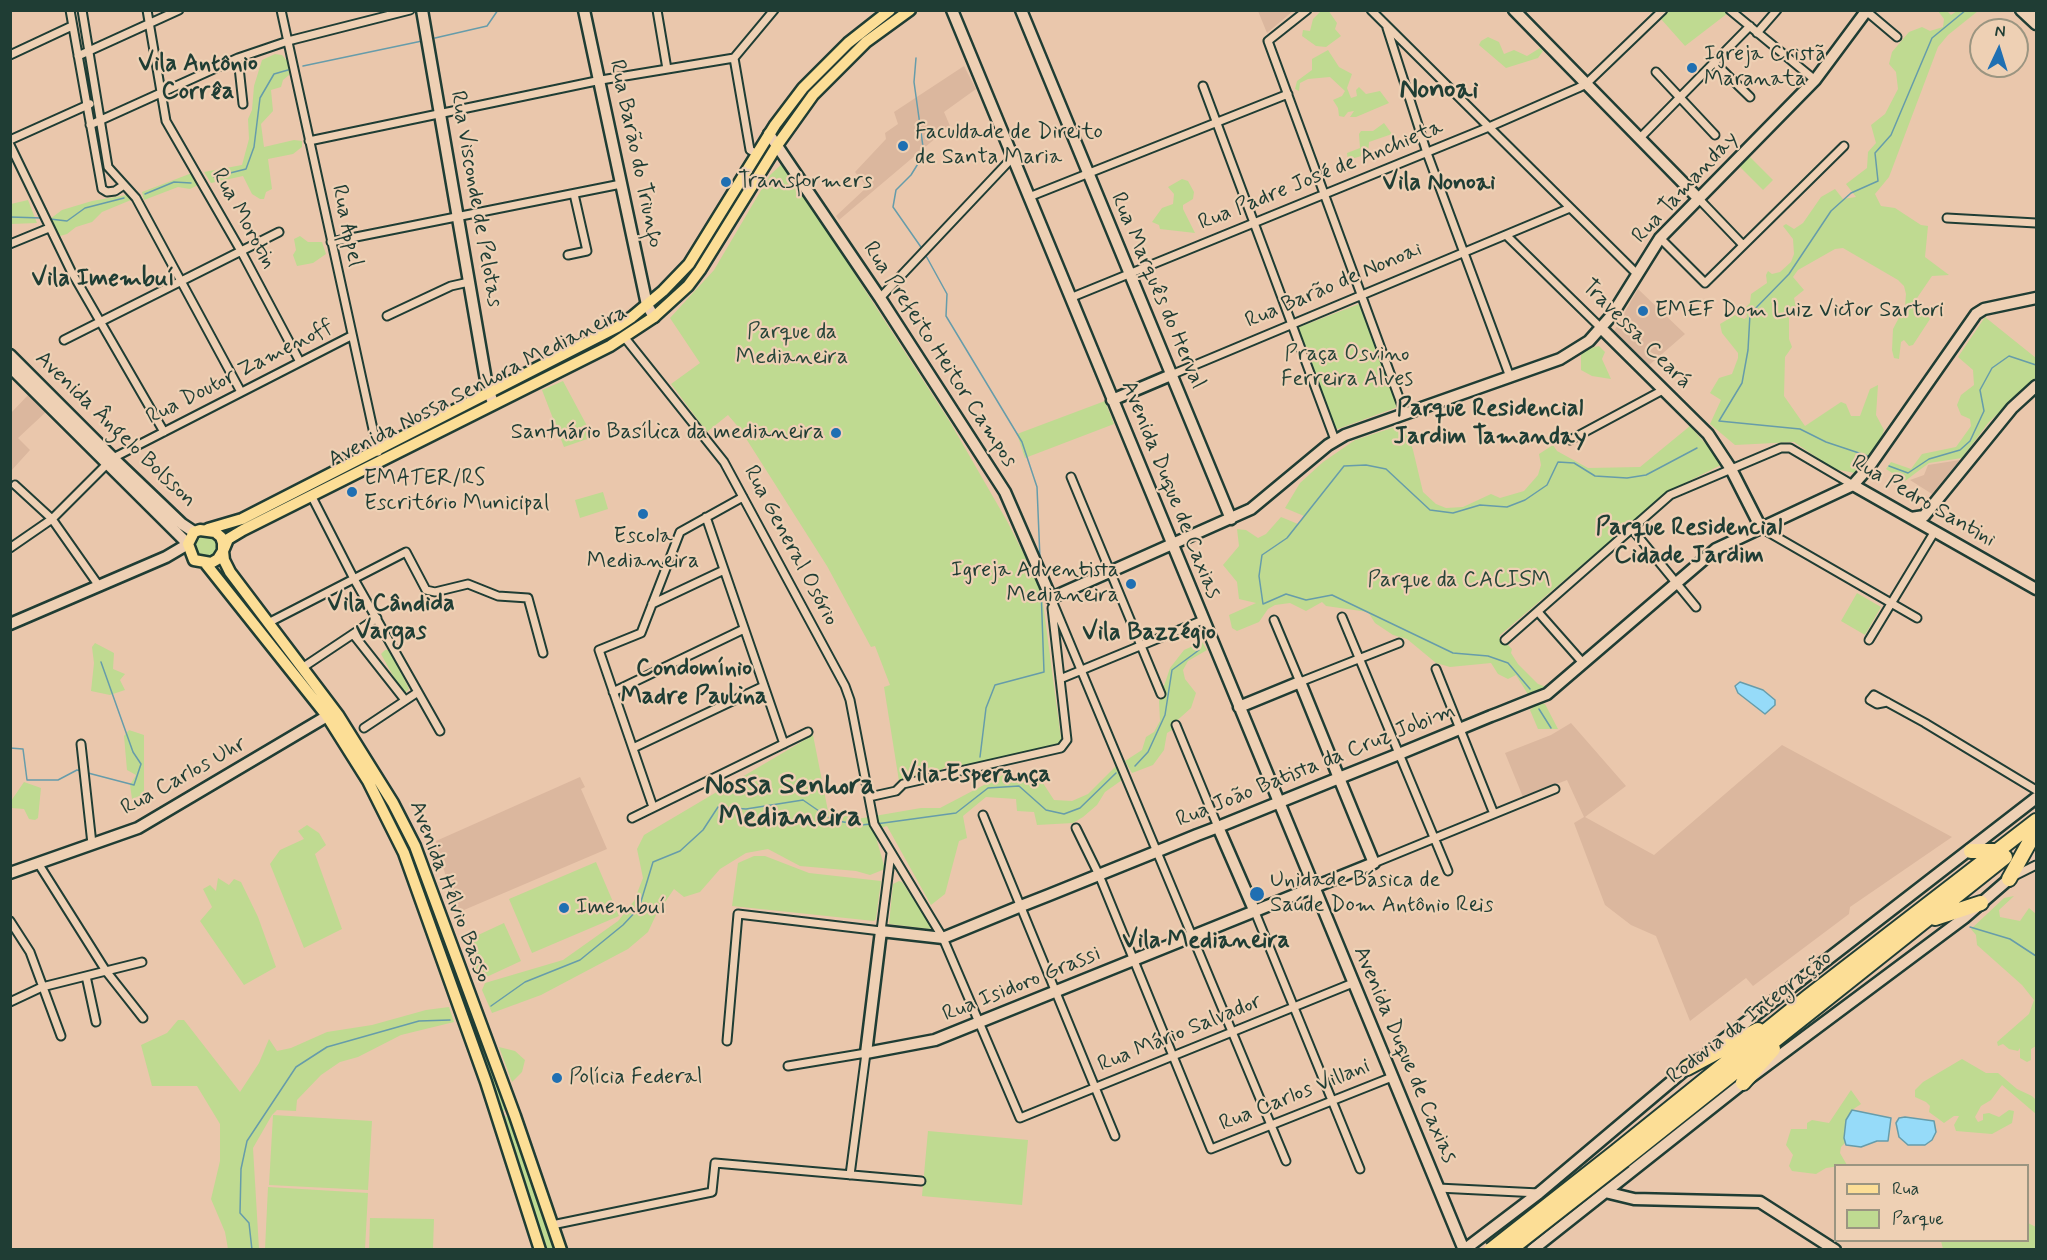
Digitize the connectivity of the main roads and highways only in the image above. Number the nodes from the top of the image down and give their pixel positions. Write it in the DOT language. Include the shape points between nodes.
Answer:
graph roads {
  1 [pos="890,10"];
  2 [pos="910,10"];
  3 [pos="617,327"];
  4 [pos="625,338"];
  5 [pos="309,490"];
  6 [pos="208,529"];
  7 [pos="223,551"];
  8 [pos="206,564"];
  9 [pos="331,714"];
  10 [pos="2036,829"];
  11 [pos="1999,850"];
  12 [pos="1971,851"];
  13 [pos="2009,879"];
  14 [pos="1981,903"];
  15 [pos="1924,922"];
  16 [pos="1793,1009"];
  17 [pos="1815,1009"];
  18 [pos="1687,1068"];
  19 [pos="1743,1083"];
  20 [pos="515,1116"];
  21 [pos="498,1122"];
  22 [pos="1621,1155"];
  23 [pos="540,1250"];
  24 [pos="561,1250"];
  25 [pos="1491,1250"];
  26 [pos="1509,1250"];
  1 -- 3 [label="main road, Avenida Nossa Senhora Medianeira" via="824,65 788,106 689,264 647,305"];
  2 -- 4 [label="main road, Avenida Nossa Senhora Medianeira" via="837,69 796,115 688,286"];
  3 -- 4 [label="main road"];
  3 -- 5 [label="main road, Avenida Nossa Senhora Medianeira" via="376,449"];
  4 -- 5 [label="main road, Avenida Nossa Senhora Medianeira" via="380,461"];
  5 -- 6 [label="main road, Avenida Nossa Senhora Medianeira"];
  5 -- 7 [label="main road, Avenida Nossa Senhora Medianeira" via="235,534"];
  6 -- 7 [label="main road" via="220,537"];
  6 -- 8 [label="main road" via="194,532 188,544 194,560"];
  7 -- 8 [label="main road" via="218,559"];
  7 -- 9 [label="main road, Avenida Hélvio Basso" via="230,573 302,668"];
  8 -- 9 [label="main road, Avenida Hélvio Basso"];
  9 -- 20 [label="main road, Avenida Hélvio Basso" via="381,780 415,846"];
  9 -- 21 [label="main road, Avenida Hélvio Basso" via="404,853"];
  10 -- 11 [label="highway, Rodovia da Integração"];
  10 -- 13 [label="highway"];
  10 -- 15 [label="highway, Rodovia da Integração"];
  11 -- 12 [label="highway"];
  11 -- 16 [label="highway, Rodovia da Integração"];
  14 -- 15 [label="highway"];
  15 -- 17 [label="highway, Rodovia da Integração"];
  16 -- 18 [label="highway"];
  16 -- 22 [label="highway, Rodovia da Integração"];
  17 -- 19 [label="highway"];
  17 -- 22 [label="highway, Rodovia da Integração"];
  20 -- 21 [label="main road" via="505,1114"];
  20 -- 24 [label="main road, Avenida Hélvio Basso"];
  21 -- 23 [label="main road, Avenida Hélvio Basso"];
  22 -- 25 [label="highway, Rodovia da Integração, bridge"];
  22 -- 26 [label="highway, Rodovia da Integração, bridge"];
}
